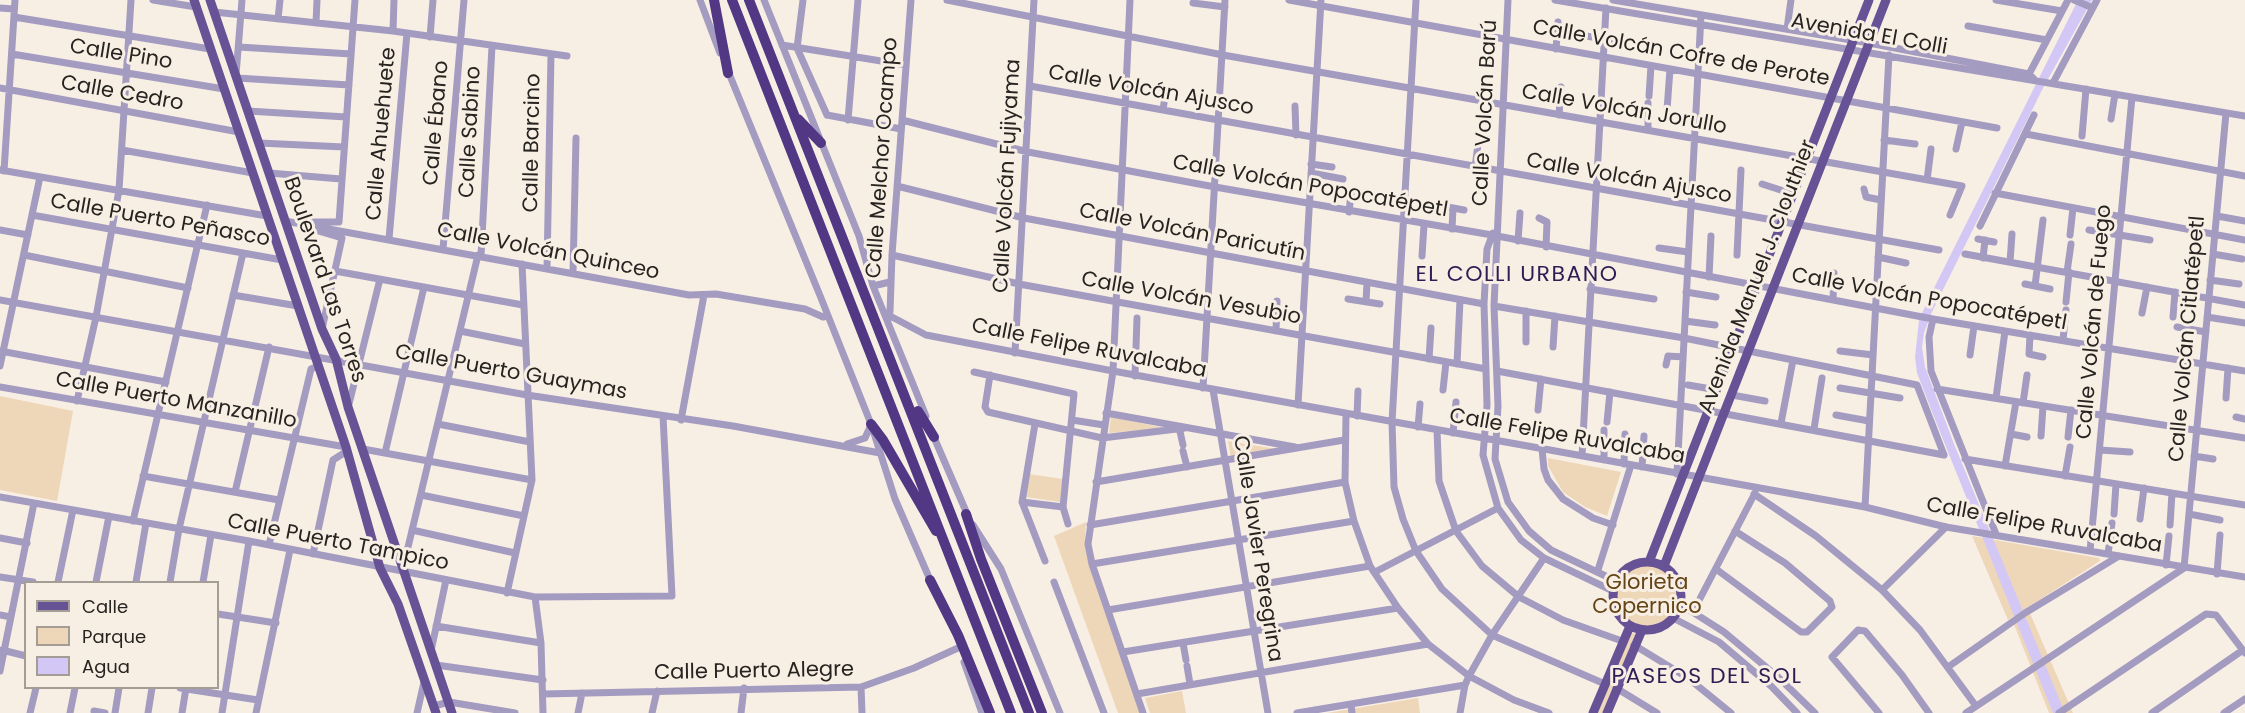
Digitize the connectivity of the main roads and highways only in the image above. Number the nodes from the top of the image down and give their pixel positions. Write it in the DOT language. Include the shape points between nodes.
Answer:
graph roads {
  1 [pos="210,0"];
  2 [pos="714,0"];
  3 [pos="732,0"];
  4 [pos="749,0"];
  5 [pos="1869,0"];
  6 [pos="1886,0"];
  7 [pos="195,3"];
  8 [pos="728,73"];
  9 [pos="795,116"];
  10 [pos="821,143"];
  11 [pos="905,391"];
  12 [pos="871,424"];
  13 [pos="933,437"];
  14 [pos="966,514"];
  15 [pos="952,560"];
  16 [pos="976,562"];
  17 [pos="1649,562"];
  18 [pos="1664,567"];
  19 [pos="930,580"];
  20 [pos="1630,626"];
  21 [pos="1642,630"];
  22 [pos="435,710"];
  23 [pos="452,713"];
  24 [pos="990,713"];
  25 [pos="1011,713"];
  26 [pos="1029,713"];
  27 [pos="1041,713"];
  28 [pos="1593,713"];
  29 [pos="1607,713"];
  1 -- 23 [label="main road, Boulevard Las Torres" via="322,329 336,359 348,407"];
  2 -- 8 [label="highway"];
  3 -- 15 [label="highway"];
  4 -- 9 [label="highway"];
  5 -- 17 [label="main road, Avenida Manuel J. Clouthier"];
  6 -- 18 [label="main road, Avenida Manuel J. Clouthier"];
  7 -- 22 [label="main road, Boulevard Las Torres" via="346,449 380,568 398,604"];
  9 -- 10 [label="highway"];
  9 -- 11 [label="highway"];
  11 -- 13 [label="highway"];
  11 -- 16 [label="highway"];
  12 -- 15 [label="highway"];
  14 -- 16 [label="highway"];
  15 -- 25 [label="highway"];
  16 -- 26 [label="highway"];
  16 -- 27 [label="highway"];
  16 -- 27 [label="highway"];
  17 -- 18 [label="main road"];
  17 -- 20 [label="main road" via="1630,566 1616,580 1613,591 1618,615"];
  18 -- 21 [label="main road" via="1678,582 1680,604 1673,618 1656,629"];
  19 -- 24 [label="highway"];
  20 -- 21 [label="main road"];
  20 -- 28 [label="main road"];
  21 -- 29 [label="main road"];
}
